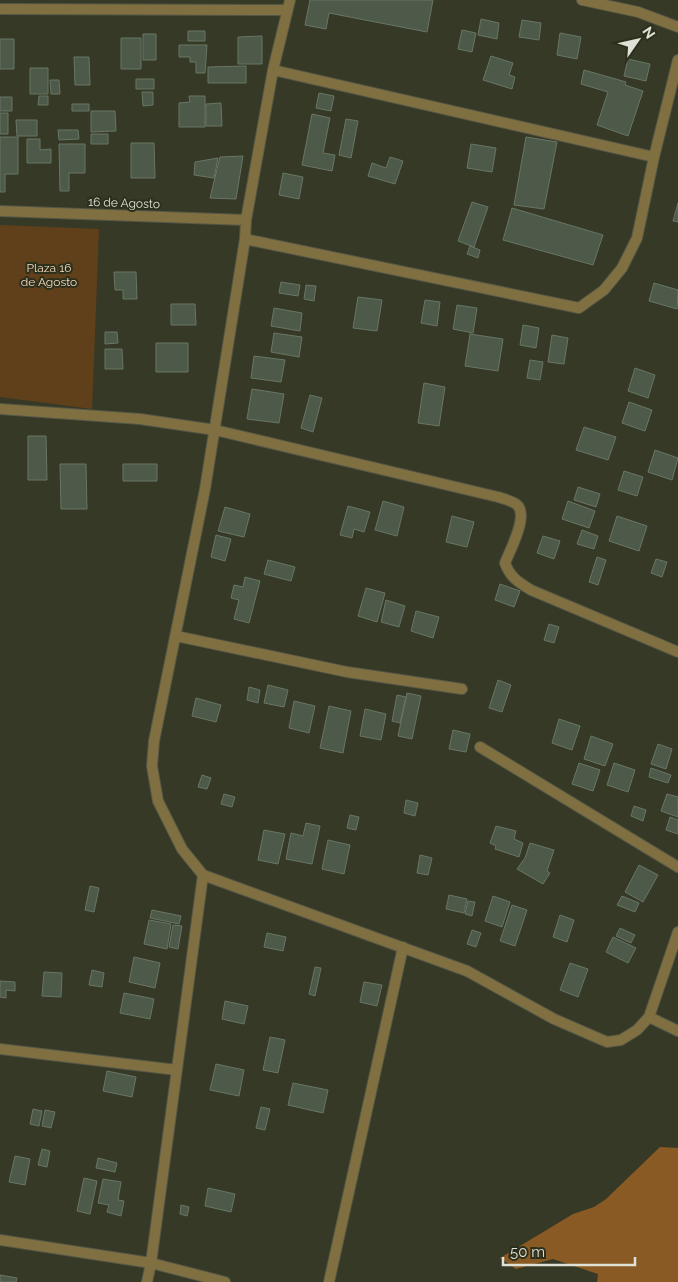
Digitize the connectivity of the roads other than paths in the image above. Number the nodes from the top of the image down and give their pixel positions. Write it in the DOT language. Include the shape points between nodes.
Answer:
graph roads {
  1 [pos="582,0"];
  2 [pos="288,5"];
  3 [pos="0,9"];
  4 [pos="678,27"];
  5 [pos="678,60"];
  6 [pos="273,70"];
  7 [pos="654,157"];
  8 [pos="0,211"];
  9 [pos="246,220"];
  10 [pos="245,240"];
  11 [pos="0,409"];
  12 [pos="215,430"];
  13 [pos="176,636"];
  14 [pos="678,652"];
  15 [pos="462,689"];
  16 [pos="480,747"];
  17 [pos="678,868"];
  18 [pos="204,875"];
  19 [pos="678,932"];
  20 [pos="402,947"];
  21 [pos="649,1016"];
  22 [pos="678,1032"];
  23 [pos="0,1050"];
  24 [pos="177,1070"];
  25 [pos="0,1240"];
  26 [pos="151,1262"];
  27 [pos="147,1282"];
  28 [pos="224,1282"];
  29 [pos="330,1282"];
  1 -- 4 [label="street" via="638,12"];
  2 -- 3 [label="street"];
  2 -- 6 [label="street"];
  5 -- 7 [label="street"];
  6 -- 7 [label="street"];
  6 -- 9 [label="street"];
  7 -- 10 [label="street" via="637,238 622,268 604,290 579,308"];
  8 -- 9 [label="street, 16 de Agosto"];
  9 -- 10 [label="street"];
  10 -- 12 [label="street"];
  11 -- 12 [label="street" via="140,419"];
  12 -- 13 [label="street"];
  12 -- 14 [label="street" via="517,504 522,512 521,521 505,563 514,579 531,590"];
  13 -- 15 [label="street" via="347,672"];
  13 -- 18 [label="street" via="154,741 152,766 158,801 182,849"];
  16 -- 17 [label="street"];
  18 -- 20 [label="street"];
  18 -- 24 [label="street"];
  19 -- 21 [label="street"];
  20 -- 21 [label="street" via="467,971 554,1020 608,1042 621,1040 637,1030"];
  20 -- 29 [label="street"];
  21 -- 22 [label="street"];
  23 -- 24 [label="street"];
  24 -- 26 [label="street"];
  25 -- 26 [label="street"];
  26 -- 27 [label="street"];
  26 -- 28 [label="street"];
}
